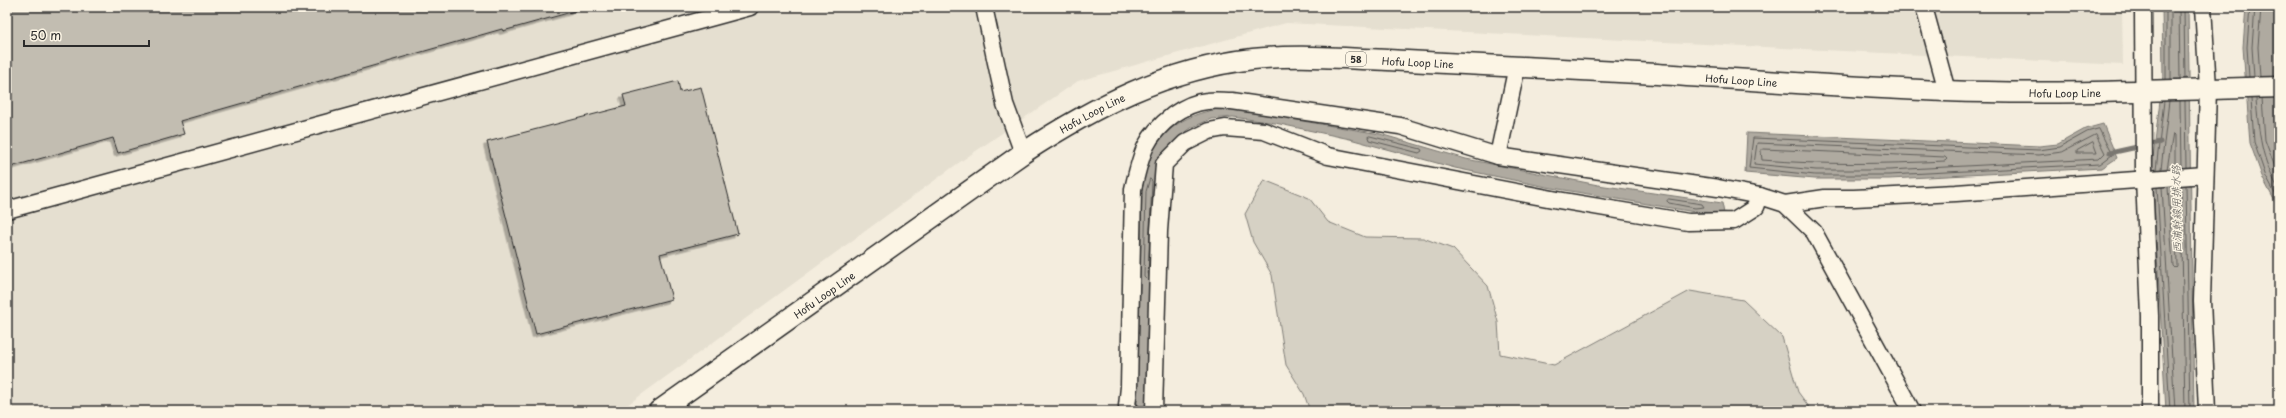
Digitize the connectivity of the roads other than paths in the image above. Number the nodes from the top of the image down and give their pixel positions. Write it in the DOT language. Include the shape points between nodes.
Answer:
graph roads {
  1 [pos="750,7"];
  2 [pos="984,7"];
  3 [pos="1924,7"];
  4 [pos="2143,7"];
  5 [pos="2203,7"];
  6 [pos="1518,66"];
  7 [pos="2279,87"];
  8 [pos="2202,89"];
  9 [pos="1947,91"];
  10 [pos="2149,91"];
  11 [pos="1023,153"];
  12 [pos="1498,156"];
  13 [pos="2198,176"];
  14 [pos="2146,178"];
  15 [pos="1760,196"];
  16 [pos="1785,204"];
  17 [pos="7,210"];
  18 [pos="1124,409"];
  19 [pos="659,411"];
  20 [pos="1154,411"];
  21 [pos="1912,411"];
  22 [pos="2150,411"];
  23 [pos="2207,411"];
  1 -- 17 [label="street"];
  2 -- 11 [label="street" via="1005,104"];
  3 -- 9 [label="street"];
  4 -- 10 [label="street"];
  5 -- 8 [label="street"];
  6 -- 9 [label="main road, Hofu Loop Line / 58"];
  6 -- 11 [label="main road, Hofu Loop Line / 58" via="1329,58 1253,60 1160,80 1104,103"];
  6 -- 12 [label="street"];
  7 -- 8 [label="main road, Hofu Loop Line / 58"];
  8 -- 10 [label="main road, Hofu Loop Line / 58"];
  8 -- 13 [label="street"];
  9 -- 10 [label="main road, Hofu Loop Line / 58"];
  10 -- 14 [label="street"];
  11 -- 19 [label="main road, Hofu Loop Line / 58"];
  12 -- 15 [label="street"];
  12 -- 18 [label="street" via="1400,126 1232,101 1207,101 1184,108 1157,128 1146,144 1133,189 1129,387"];
  13 -- 14 [label="street"];
  13 -- 23 [label="street"];
  14 -- 16 [label="street" via="1956,193 1825,198"];
  14 -- 22 [label="street"];
  15 -- 16 [label="street"];
  15 -- 20 [label="street" via="1756,207 1734,221 1688,222 1328,156 1264,131 1225,128 1209,131 1185,143 1164,164 1159,231"];
  16 -- 21 [label="street" via="1814,232"];
}
